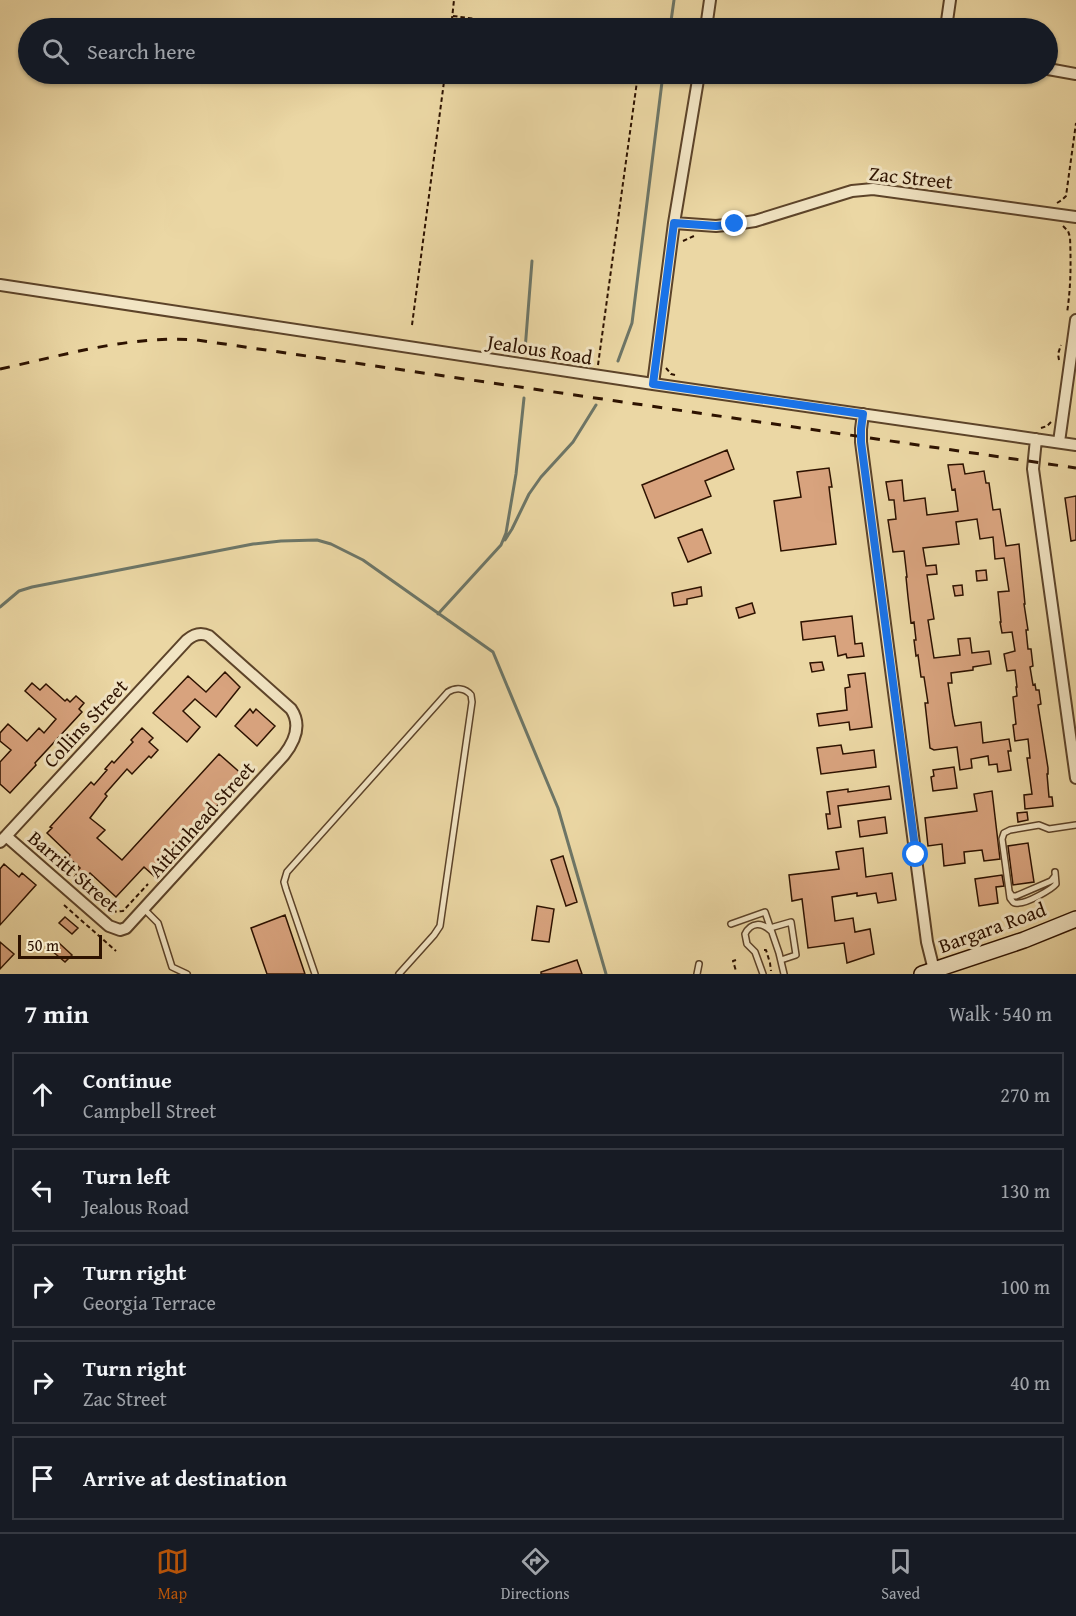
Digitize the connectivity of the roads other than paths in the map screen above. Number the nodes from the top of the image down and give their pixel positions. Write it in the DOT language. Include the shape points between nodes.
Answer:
graph roads {
  1 [pos="710,0"];
  2 [pos="950,0"];
  3 [pos="707,18"];
  4 [pos="947,18"];
  5 [pos="1058,71"];
  6 [pos="1076,74"];
  7 [pos="697,84"];
  8 [pos="1076,217"];
  9 [pos="674,223"];
  10 [pos="0,285"];
  11 [pos="1071,317"];
  12 [pos="653,384"];
  13 [pos="863,414"];
  14 [pos="1036,439"];
  15 [pos="1059,442"];
  16 [pos="1076,445"];
  17 [pos="200,633"];
  18 [pos="1076,778"];
  19 [pos="1076,825"];
  20 [pos="3,839"];
  21 [pos="1055,873"];
  22 [pos="144,909"];
  23 [pos="1076,918"];
  24 [pos="731,924"];
  25 [pos="120,930"];
  26 [pos="771,930"];
  27 [pos="781,960"];
  28 [pos="699,964"];
  29 [pos="928,972"];
  30 [pos="187,974"];
  31 [pos="315,974"];
  32 [pos="399,974"];
  33 [pos="697,974"];
  34 [pos="763,974"];
  35 [pos="784,974"];
  1 -- 3 [label="street"];
  2 -- 4 [label="street"];
  5 -- 6 [label="street"];
  7 -- 9 [label="street"];
  8 -- 9 [label="street, Zac Street" via="873,189 852,191 755,221 716,226"];
  9 -- 12 [label="street"];
  10 -- 12 [label="street, Jealous Road"];
  11 -- 15 [label="street"];
  12 -- 13 [label="street, Jealous Road"];
  13 -- 14 [label="street, Jealous Road"];
  13 -- 29 [label="street" via="861,442"];
  14 -- 15 [label="street, Jealous Road"];
  14 -- 18 [label="street" via="1034,469"];
  15 -- 16 [label="street, Jealous Road"];
  17 -- 20 [label="street, Collins Street" via="187,640"];
  17 -- 22 [label="street, Aitkinhead Street" via="209,636 291,709 296,723 294,738 284,754"];
  19 -- 21 [label="lane" via="1049,829 1039,825 1004,833 1012,896 1051,881"];
  20 -- 25 [label="street, Barritt Street"];
  22 -- 25 [label="street, Aitkinhead Street" via="130,926"];
  22 -- 30 [label="lane" via="158,923 172,967"];
  23 -- 29 [label="main road, Bargara Road"];
  24 -- 26 [label="lane" via="765,912"];
  26 -- 27 [label="lane"];
  26 -- 27 [label="lane" via="791,922 796,955"];
  26 -- 34 [label="lane" via="755,924 745,934"];
  27 -- 35 [label="lane"];
  28 -- 33 [label="lane"];
  31 -- 32 [label="lane" via="284,882 287,872 448,692 462,689 471,695 472,702 440,926"];
}
